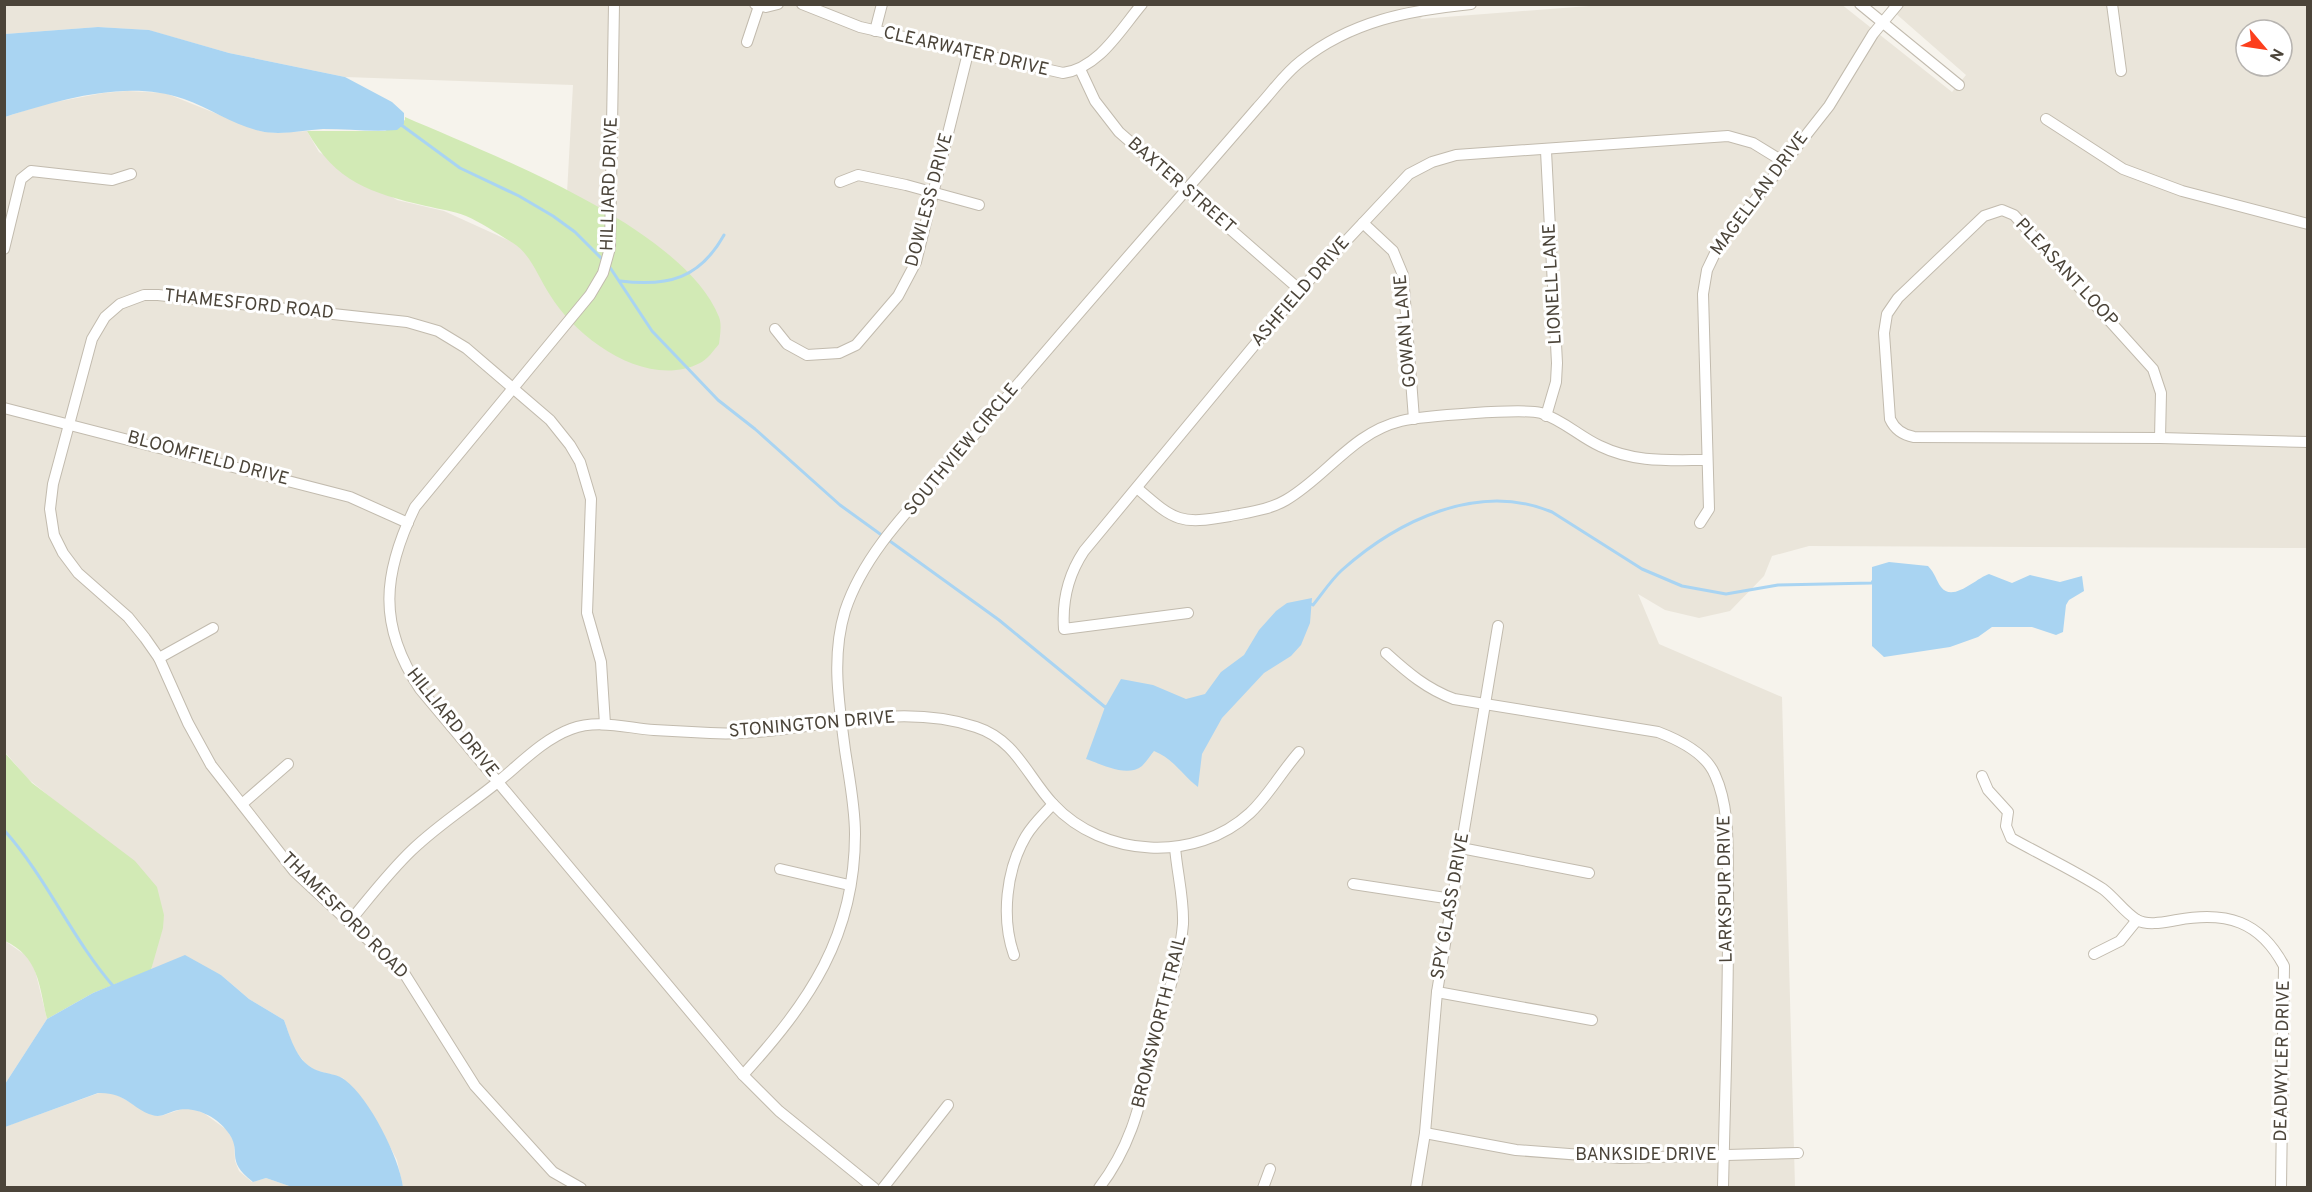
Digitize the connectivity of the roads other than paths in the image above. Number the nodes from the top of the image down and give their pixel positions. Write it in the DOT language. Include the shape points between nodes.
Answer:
graph roads {
  1 [pos="614,4"];
  2 [pos="778,4"];
  3 [pos="802,4"];
  4 [pos="882,4"];
  5 [pos="1142,4"];
  6 [pos="1471,4"];
  7 [pos="1860,4"];
  8 [pos="1898,4"];
  9 [pos="2112,4"];
  10 [pos="757,5"];
  11 [pos="1883,23"];
  12 [pos="875,31"];
  13 [pos="747,42"];
  14 [pos="968,53"];
  15 [pos="1080,69"];
  16 [pos="2121,72"];
  17 [pos="1959,85"];
  18 [pos="2046,119"];
  19 [pos="1546,151"];
  20 [pos="1784,162"];
  21 [pos="131,174"];
  22 [pos="840,182"];
  23 [pos="1186,190"];
  24 [pos="933,192"];
  25 [pos="979,205"];
  26 [pos="1362,223"];
  27 [pos="2307,224"];
  28 [pos="4,249"];
  29 [pos="1300,290"];
  30 [pos="775,329"];
  31 [pos="513,387"];
  32 [pos="4,408"];
  33 [pos="1546,416"];
  34 [pos="1414,418"];
  35 [pos="70,423"];
  36 [pos="2160,438"];
  37 [pos="2307,442"];
  38 [pos="1707,459"];
  39 [pos="1137,488"];
  40 [pos="408,523"];
  41 [pos="1700,523"];
  42 [pos="1188,613"];
  43 [pos="1498,626"];
  44 [pos="213,628"];
  45 [pos="1386,653"];
  46 [pos="159,658"];
  47 [pos="1485,703"];
  48 [pos="840,721"];
  49 [pos="605,724"];
  50 [pos="1299,752"];
  51 [pos="288,764"];
  52 [pos="1982,776"];
  53 [pos="498,782"];
  54 [pos="242,804"];
  55 [pos="1053,804"];
  56 [pos="1175,847"];
  57 [pos="1461,848"];
  58 [pos="780,869"];
  59 [pos="1589,873"];
  60 [pos="849,885"];
  61 [pos="1353,885"];
  62 [pos="1452,899"];
  63 [pos="2137,920"];
  64 [pos="350,921"];
  65 [pos="2094,954"];
  66 [pos="1014,955"];
  67 [pos="1437,992"];
  68 [pos="1592,1020"];
  69 [pos="742,1075"];
  70 [pos="948,1105"];
  71 [pos="1425,1133"];
  72 [pos="1798,1153"];
  73 [pos="1724,1155"];
  74 [pos="1270,1169"];
  75 [pos="581,1188"];
  76 [pos="874,1188"];
  77 [pos="883,1188"];
  78 [pos="1099,1188"];
  79 [pos="1263,1188"];
  80 [pos="1416,1188"];
  81 [pos="1724,1188"];
  82 [pos="2281,1188"];
  1 -- 31 [label="street, HILLIARD DRIVE" via="607,261 590,295"];
  2 -- 10 [label="street"];
  3 -- 12 [label="street, CLEARWATER DRIVE"];
  4 -- 12 [label="street"];
  5 -- 15 [label="street" via="1096,59"];
  6 -- 23 [label="street, SOUTHVIEW CIRCLE" via="1398,14 1362,26 1316,50 1291,70"];
  7 -- 11 [label="street"];
  8 -- 11 [label="street"];
  9 -- 16 [label="street"];
  10 -- 13 [label="street"];
  11 -- 17 [label="street"];
  11 -- 20 [label="street, MAGELLAN DRIVE" via="1828,106"];
  12 -- 14 [label="street, CLEARWATER DRIVE"];
  14 -- 15 [label="street, CLEARWATER DRIVE" via="1056,73"];
  14 -- 24 [label="street, DOWLESS DRIVE"];
  15 -- 23 [label="street, BAXTER STREET" via="1106,118"];
  18 -- 27 [label="street" via="2123,169 2182,191"];
  19 -- 20 [label="street, ASHFIELD DRIVE" via="1728,136 1753,143"];
  19 -- 26 [label="street, ASHFIELD DRIVE" via="1456,155 1431,162 1399,182"];
  19 -- 33 [label="street, LIONELL LANE" via="1557,363"];
  20 -- 38 [label="street, MAGELLAN DRIVE" via="1718,247 1707,270 1703,294"];
  21 -- 28 [label="street" via="117,180 31,171 25,174"];
  22 -- 24 [label="street" via="858,175"];
  23 -- 29 [label="street, BAXTER STREET"];
  23 -- 48 [label="street, SOUTHVIEW CIRCLE" via="868,562 850,596 839,635"];
  24 -- 25 [label="street"];
  24 -- 30 [label="street, DOWLESS DRIVE" via="909,279 856,345 839,353 807,355 787,344"];
  26 -- 29 [label="street, ASHFIELD DRIVE"];
  26 -- 34 [label="street, GOWAN LANE" via="1393,251 1403,274"];
  29 -- 39 [label="street, ASHFIELD DRIVE"];
  31 -- 35 [label="street, THAMESFORD ROAD" via="455,340 420,325 150,295 120,304 97,327"];
  31 -- 40 [label="street, HILLIARD DRIVE" via="416,507"];
  31 -- 49 [label="street, THAMESFORD ROAD" via="563,435 586,480 591,518 586,603 601,662"];
  32 -- 35 [label="street, BLOOMFIELD DRIVE"];
  33 -- 34 [label="street" via="1514,412"];
  33 -- 38 [label="street" via="1629,458"];
  34 -- 39 [label="street" via="1364,436 1296,494 1262,510 1200,521 1181,519 1158,508"];
  35 -- 40 [label="street, BLOOMFIELD DRIVE" via="350,497"];
  35 -- 46 [label="street, THAMESFORD ROAD" via="50,496 54,535 74,568 129,617"];
  36 -- 36 [label="street, PLEASANT LOOP" via="2161,393 2153,369 2008,212 1995,210 1984,216 1890,309 1884,333 1890,419 1902,433 1914,437"];
  36 -- 37 [label="street, PLEASANT LOOP"];
  38 -- 41 [label="street, MAGELLAN DRIVE" via="1709,509"];
  39 -- 42 [label="street, ASHFIELD DRIVE" via="1074,568 1065,599 1064,629"];
  40 -- 53 [label="street, HILLIARD DRIVE" via="397,548 390,583 397,649 420,689"];
  43 -- 47 [label="street, SPY GLASS DRIVE"];
  44 -- 46 [label="street"];
  45 -- 47 [label="street, LARKSPUR DRIVE" via="1436,693"];
  46 -- 54 [label="street, THAMESFORD ROAD" via="199,745"];
  47 -- 57 [label="street, SPY GLASS DRIVE"];
  47 -- 73 [label="street, LARKSPUR DRIVE" via="1658,732 1681,741 1714,772 1724,798 1727,838"];
  48 -- 49 [label="street, STONINGTON DRIVE" via="715,734"];
  48 -- 55 [label="street, STONINGTON DRIVE" via="909,717 963,723 988,732 1010,747"];
  48 -- 60 [label="street, SOUTHVIEW CIRCLE" via="855,832"];
  49 -- 53 [label="street, STONINGTON DRIVE" via="574,728 557,736"];
  50 -- 56 [label="street, STONINGTON DRIVE" via="1264,798 1236,824 1208,839"];
  51 -- 54 [label="street"];
  52 -- 63 [label="street" via="1988,790 2008,812 2006,826 2011,838 2104,890"];
  53 -- 64 [label="street, STONINGTON DRIVE" via="412,850"];
  53 -- 69 [label="street, HILLIARD DRIVE"];
  54 -- 64 [label="street, THAMESFORD ROAD" via="294,871"];
  55 -- 56 [label="street, STONINGTON DRIVE" via="1076,823 1110,840 1135,847"];
  55 -- 66 [label="street" via="1027,834 1016,860 1005,918"];
  56 -- 78 [label="street, BROMSWORTH TRAIL" via="1183,907 1180,950 1144,1097 1120,1156"];
  57 -- 59 [label="street"];
  57 -- 62 [label="street, SPY GLASS DRIVE"];
  58 -- 60 [label="street"];
  60 -- 69 [label="street, SOUTHVIEW CIRCLE" via="828,961 814,986 786,1028"];
  61 -- 62 [label="street"];
  62 -- 67 [label="street, SPY GLASS DRIVE"];
  63 -- 65 [label="street" via="2120,941"];
  63 -- 82 [label="street, DEADWYLER DRIVE" via="2147,923 2207,916 2245,925 2273,945 2284,966"];
  64 -- 75 [label="street, THAMESFORD ROAD" via="404,973 476,1086 553,1172"];
  67 -- 68 [label="street"];
  67 -- 71 [label="street, SPY GLASS DRIVE"];
  69 -- 76 [label="street, HILLIARD DRIVE" via="779,1111"];
  70 -- 77 [label="street"];
  71 -- 73 [label="street, BANKSIDE DRIVE" via="1516,1150 1588,1156"];
  71 -- 80 [label="street, SPY GLASS DRIVE"];
  72 -- 73 [label="street, BANKSIDE DRIVE"];
  73 -- 81 [label="street, LARKSPUR DRIVE"];
  74 -- 79 [label="street"];
}
